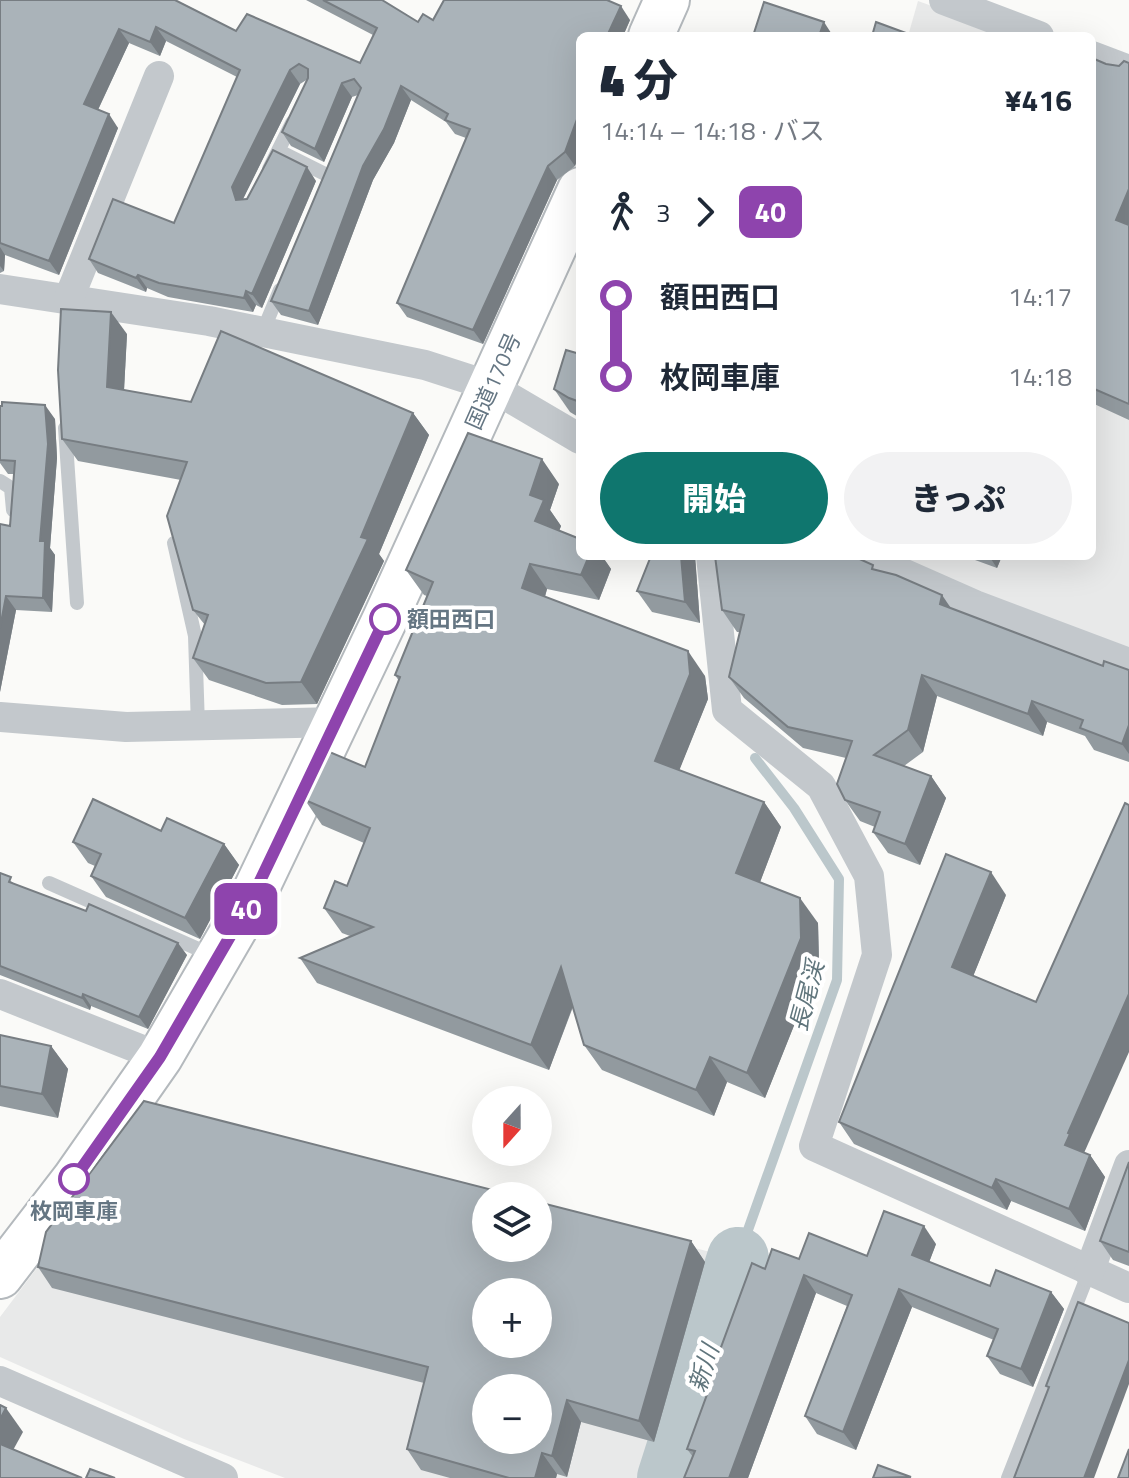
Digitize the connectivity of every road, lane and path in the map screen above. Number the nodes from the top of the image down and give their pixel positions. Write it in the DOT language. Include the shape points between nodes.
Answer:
graph roads {
  1 [pos="667,0"];
  2 [pos="944,0"];
  3 [pos="653,32"];
  4 [pos="1028,32"];
  5 [pos="1096,58"];
  6 [pos="1129,70"];
  7 [pos="159,76"];
  8 [pos="297,113"];
  9 [pos="279,151"];
  10 [pos="329,177"];
  11 [pos="265,178"];
  12 [pos="576,199"];
  13 [pos="287,275"];
  14 [pos="0,289"];
  15 [pos="68,306"];
  16 [pos="263,331"];
  17 [pos="490,386"];
  18 [pos="64,405"];
  19 [pos="576,437"];
  20 [pos="0,481"];
  21 [pos="13,510"];
  22 [pos="174,543"];
  23 [pos="711,560"];
  24 [pos="873,560"];
  25 [pos="77,603"];
  26 [pos="1129,663"];
  27 [pos="0,717"];
  28 [pos="337,722"];
  29 [pos="198,726"];
  30 [pos="49,883"];
  31 [pos="217,958"];
  32 [pos="0,994"];
  33 [pos="160,1057"];
  34 [pos="1129,1165"];
  35 [pos="1089,1272"];
  36 [pos="0,1276"];
  37 [pos="1129,1288"];
  38 [pos="0,1381"];
  39 [pos="223,1478"];
  40 [pos="1008,1478"];
  1 -- 3 [label="highway"];
  2 -- 4 [label="street"];
  5 -- 6 [label="street"];
  7 -- 15 [label="street"];
  8 -- 9 [label="lane"];
  9 -- 10 [label="lane"];
  9 -- 11 [label="lane"];
  12 -- 17 [label="highway, 国道170号"];
  13 -- 16 [label="lane"];
  14 -- 15 [label="street"];
  15 -- 16 [label="street"];
  16 -- 17 [label="street" via="425,365"];
  17 -- 19 [label="street"];
  17 -- 28 [label="highway, 国道170号"];
  18 -- 25 [label="lane"];
  20 -- 21 [label="lane" via="11,488"];
  22 -- 29 [label="lane" via="195,636"];
  23 -- 35 [label="street" via="727,710 821,786 869,876 877,955 814,1146"];
  24 -- 26 [label="street"];
  27 -- 29 [label="street" via="126,727"];
  28 -- 29 [label="street"];
  28 -- 31 [label="highway, 国道170号" via="250,902"];
  30 -- 31 [label="lane"];
  31 -- 33 [label="highway, 国道170号"];
  32 -- 33 [label="street"];
  33 -- 36 [label="highway, 国道170号"];
  34 -- 35 [label="street"];
  35 -- 37 [label="street"];
  35 -- 40 [label="lane"];
  38 -- 39 [label="street"];
}
